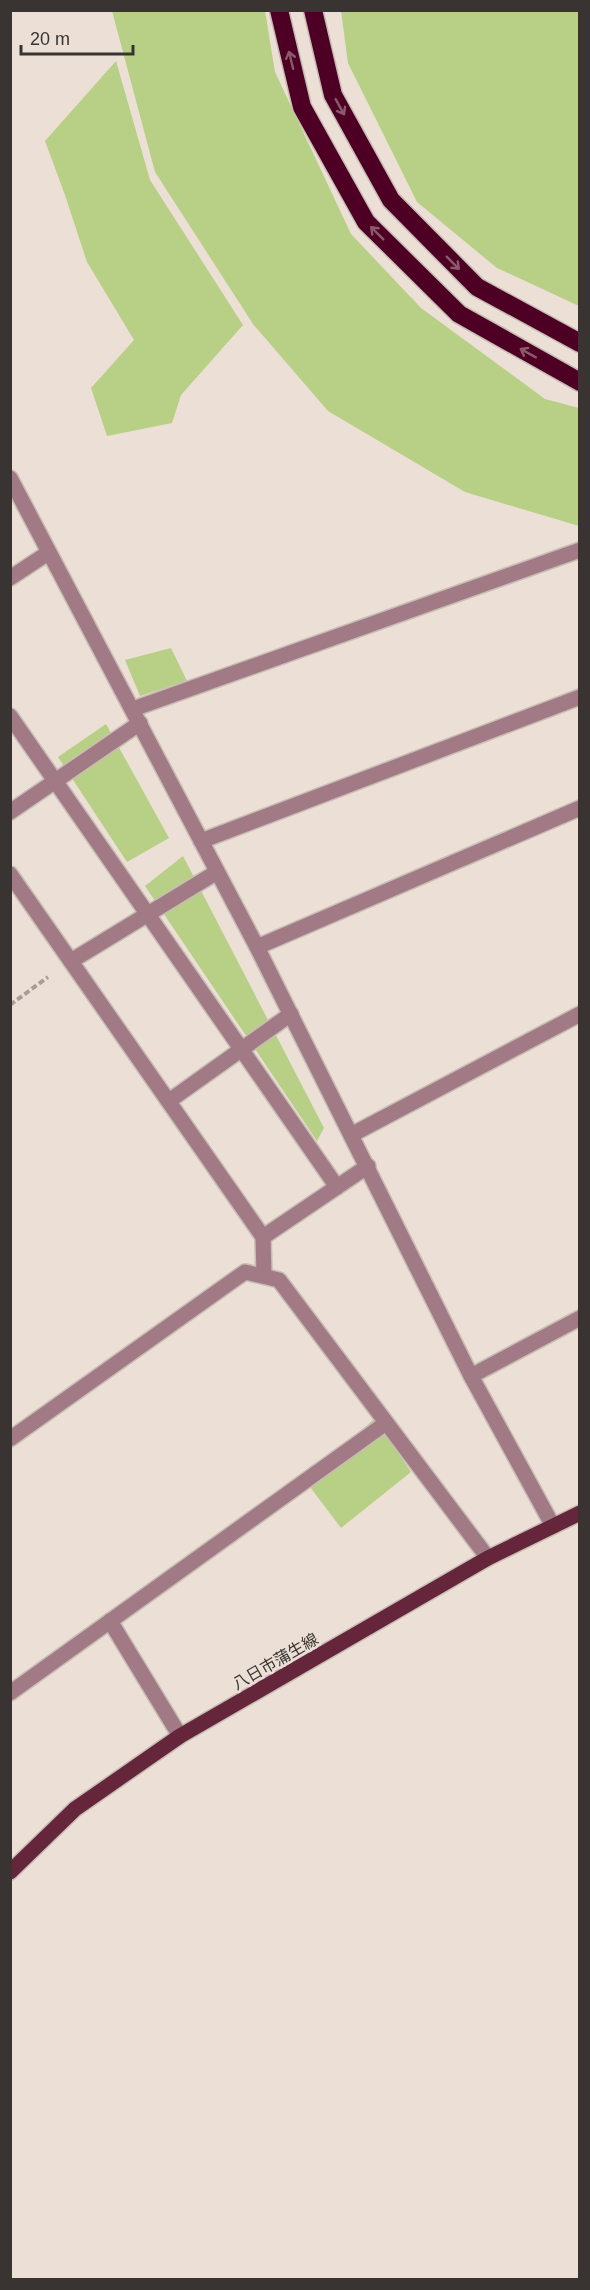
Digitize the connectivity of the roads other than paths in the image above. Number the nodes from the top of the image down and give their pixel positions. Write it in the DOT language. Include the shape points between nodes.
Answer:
graph roads {
  1 [pos="279,10"];
  2 [pos="313,10"];
  3 [pos="579,343"];
  4 [pos="579,382"];
  5 [pos="10,478"];
  6 [pos="579,550"];
  7 [pos="48,553"];
  8 [pos="10,578"];
  9 [pos="579,697"];
  10 [pos="133,708"];
  11 [pos="10,716"];
  12 [pos="140,723"];
  13 [pos="55,781"];
  14 [pos="579,808"];
  15 [pos="10,812"];
  16 [pos="201,841"];
  17 [pos="218,872"];
  18 [pos="10,874"];
  19 [pos="148,914"];
  20 [pos="256,947"];
  21 [pos="71,961"];
  22 [pos="291,1014"];
  23 [pos="579,1014"];
  24 [pos="242,1049"];
  25 [pos="169,1101"];
  26 [pos="351,1135"];
  27 [pos="368,1166"];
  28 [pos="337,1187"];
  29 [pos="263,1237"];
  30 [pos="264,1276"];
  31 [pos="579,1318"];
  32 [pos="471,1376"];
  33 [pos="386,1423"];
  34 [pos="10,1439"];
  35 [pos="579,1513"];
  36 [pos="553,1526"];
  37 [pos="488,1558"];
  38 [pos="110,1621"];
  39 [pos="10,1693"];
  40 [pos="180,1736"];
  41 [pos="10,1872"];
  4 -- 1 [label="highway, one-way" via="459,314 366,222 302,107"];
  2 -- 3 [label="highway, one-way" via="333,95 391,200 477,287"];
  5 -- 7 [label="street"];
  6 -- 10 [label="street"];
  7 -- 8 [label="street"];
  7 -- 10 [label="street"];
  9 -- 16 [label="street"];
  10 -- 12 [label="street"];
  11 -- 13 [label="street"];
  12 -- 13 [label="street"];
  12 -- 16 [label="street"];
  13 -- 15 [label="street"];
  13 -- 19 [label="street"];
  14 -- 20 [label="street"];
  16 -- 17 [label="street"];
  17 -- 19 [label="street"];
  17 -- 20 [label="street"];
  18 -- 21 [label="street"];
  19 -- 21 [label="street"];
  19 -- 24 [label="street"];
  20 -- 22 [label="street"];
  21 -- 25 [label="street"];
  22 -- 24 [label="street"];
  22 -- 26 [label="street"];
  23 -- 26 [label="street"];
  24 -- 25 [label="street"];
  24 -- 28 [label="street"];
  25 -- 29 [label="street"];
  26 -- 27 [label="street"];
  27 -- 28 [label="street"];
  27 -- 32 [label="street"];
  28 -- 29 [label="street"];
  29 -- 30 [label="street"];
  30 -- 33 [label="street" via="279,1280"];
  30 -- 34 [label="street" via="245,1272"];
  31 -- 32 [label="street"];
  32 -- 36 [label="street"];
  33 -- 37 [label="street"];
  33 -- 38 [label="street"];
  35 -- 36 [label="main road, 八日市蒲生線"];
  36 -- 37 [label="main road, 八日市蒲生線"];
  37 -- 40 [label="main road, 八日市蒲生線"];
  38 -- 39 [label="street"];
  38 -- 40 [label="street"];
  40 -- 41 [label="main road, 八日市蒲生線" via="75,1809"];
}
